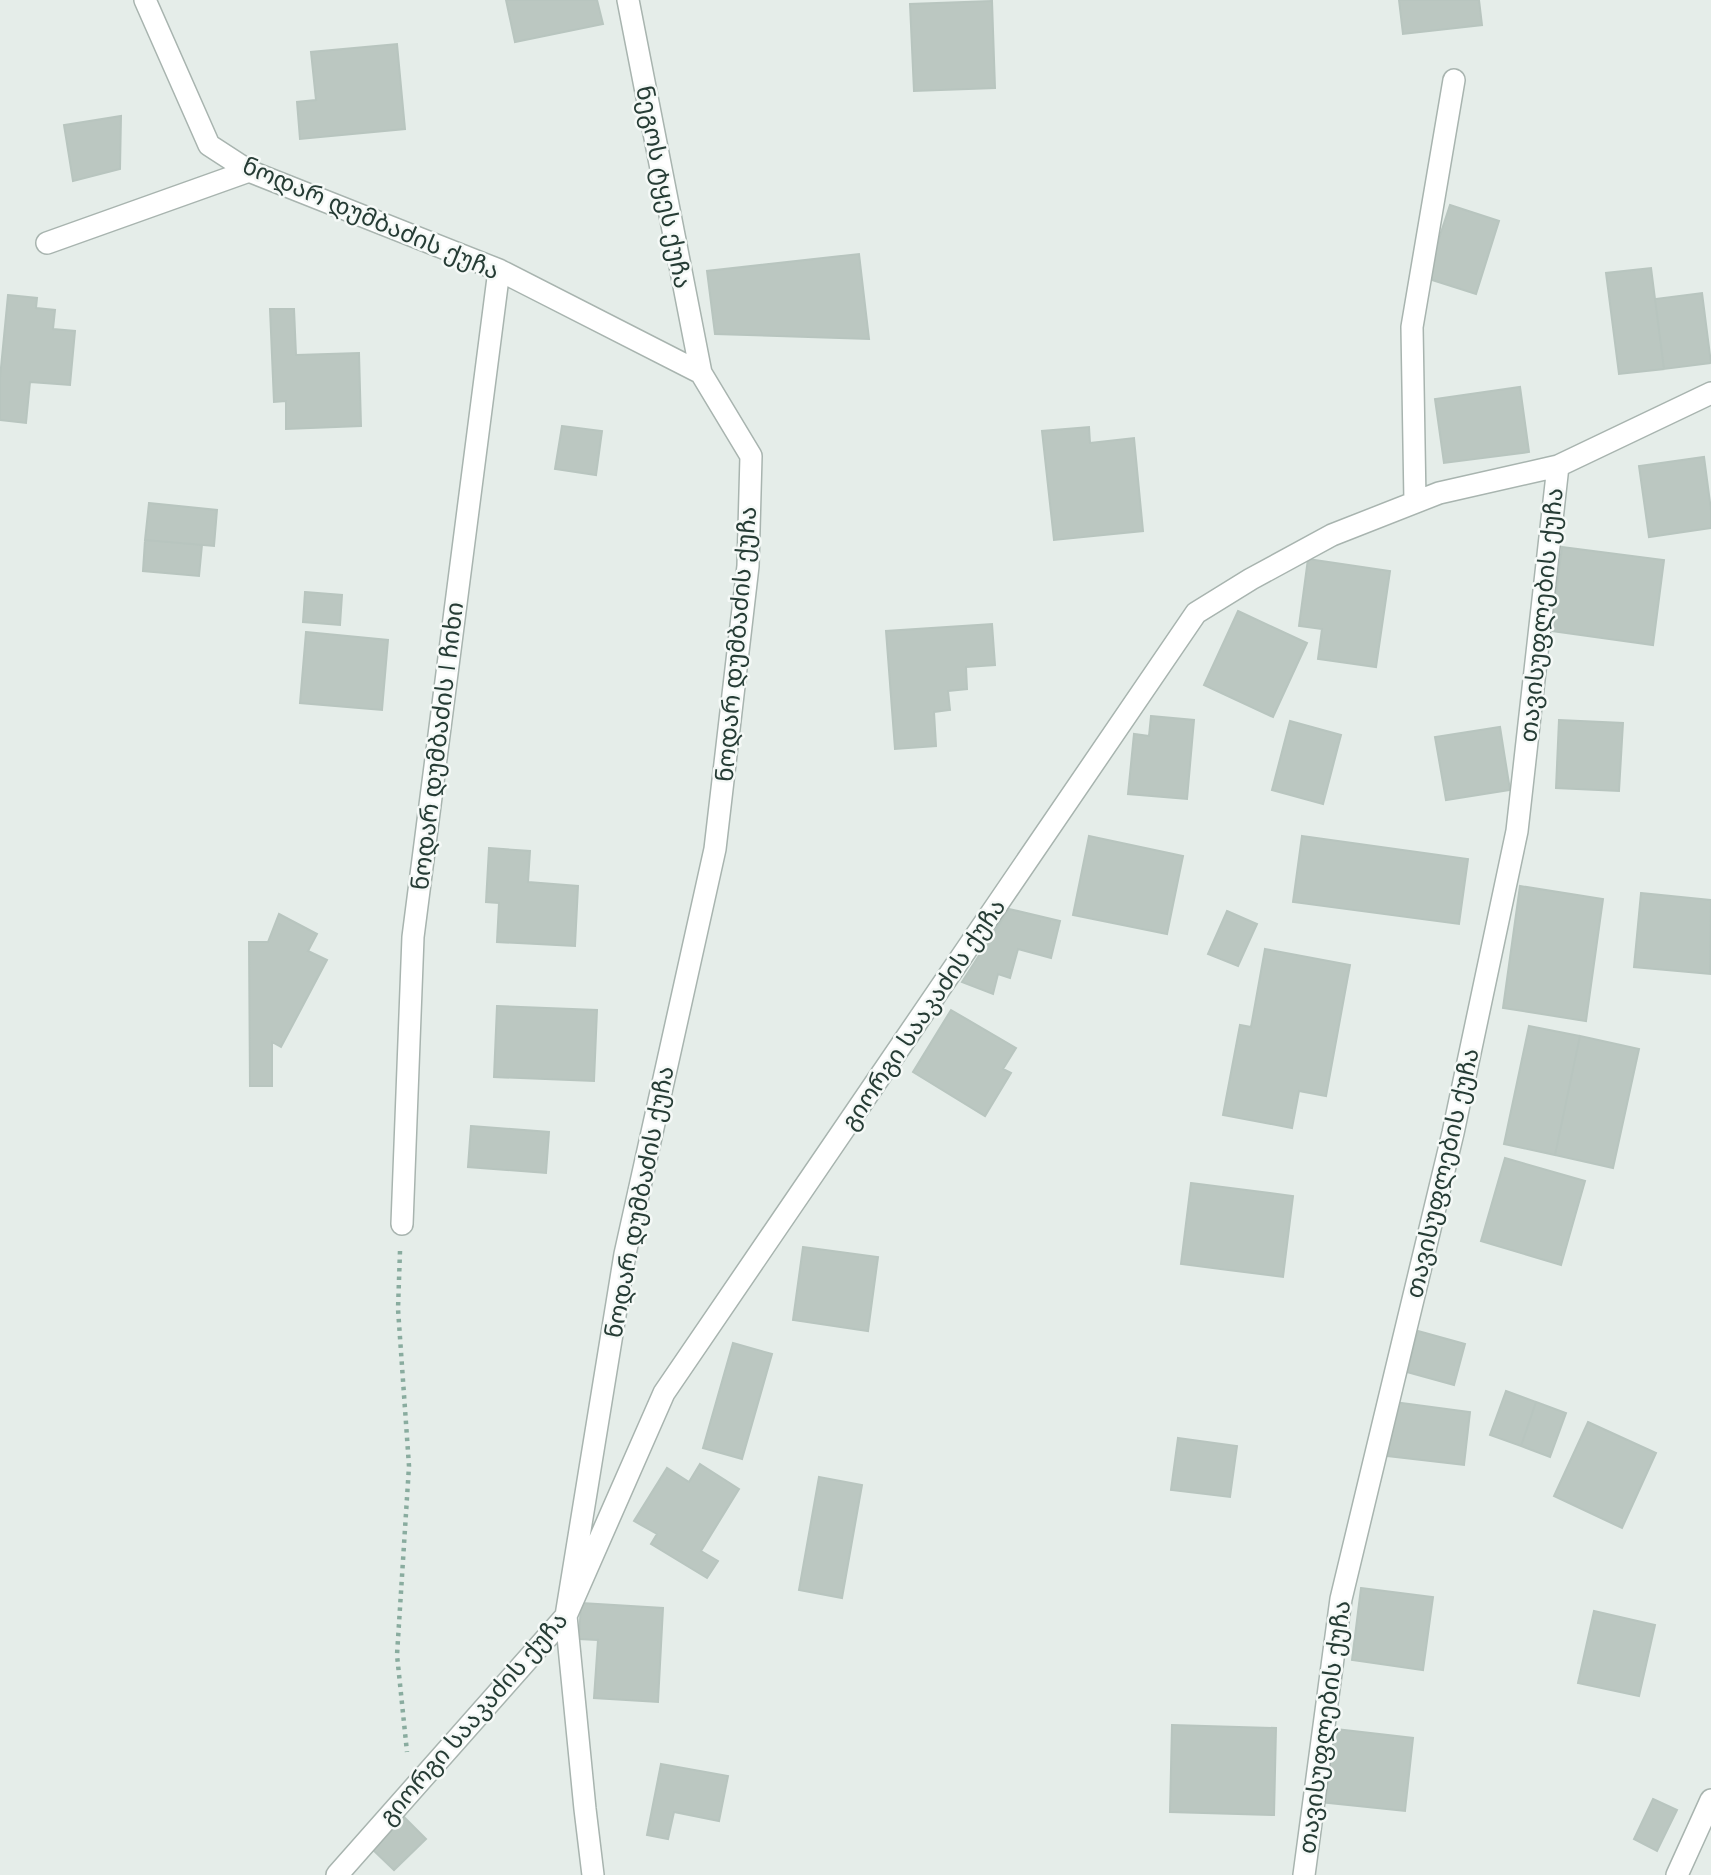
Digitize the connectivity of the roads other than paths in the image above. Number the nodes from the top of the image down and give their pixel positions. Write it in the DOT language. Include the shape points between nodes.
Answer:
graph roads {
  1 [pos="145,0"];
  2 [pos="628,0"];
  3 [pos="1454,80"];
  4 [pos="249,171"];
  5 [pos="47,243"];
  6 [pos="499,270"];
  7 [pos="701,373"];
  8 [pos="1711,393"];
  9 [pos="1558,466"];
  10 [pos="1415,502"];
  11 [pos="402,1224"];
  12 [pos="566,1616"];
  13 [pos="1711,1800"];
  14 [pos="337,1875"];
  15 [pos="593,1875"];
  16 [pos="1304,1875"];
  17 [pos="1677,1875"];
  1 -- 4 [label="street, ნოდარ დუმბაძის ქუჩა" via="209,145"];
  2 -- 7 [label="street, ნეგოს ტყეს ქუჩა"];
  3 -- 10 [label="street" via="1412,327"];
  4 -- 5 [label="street"];
  4 -- 6 [label="street, ნოდარ დუმბაძის ქუჩა"];
  6 -- 7 [label="street, ნოდარ დუმბაძის ქუჩა"];
  6 -- 11 [label="street, ნოდარ დუმბაძის I ჩიხი" via="413,937"];
  7 -- 12 [label="street, ნოდარ დუმბაძის ქუჩა" via="751,456 746,580 715,849 625,1254"];
  8 -- 9 [label="street, გიორგი სააკაძის ქუჩა"];
  9 -- 10 [label="street, გიორგი სააკაძის ქუჩა"];
  9 -- 16 [label="street, თავისუფლების ქუჩა" via="1517,831 1453,1133 1341,1600"];
  10 -- 12 [label="street, გიორგი სააკაძის ქუჩა" via="1332,535 1196,614 664,1393"];
  12 -- 14 [label="street, გიორგი სააკაძის ქუჩა"];
  12 -- 15 [label="street"];
  13 -- 17 [label="street"];
}
